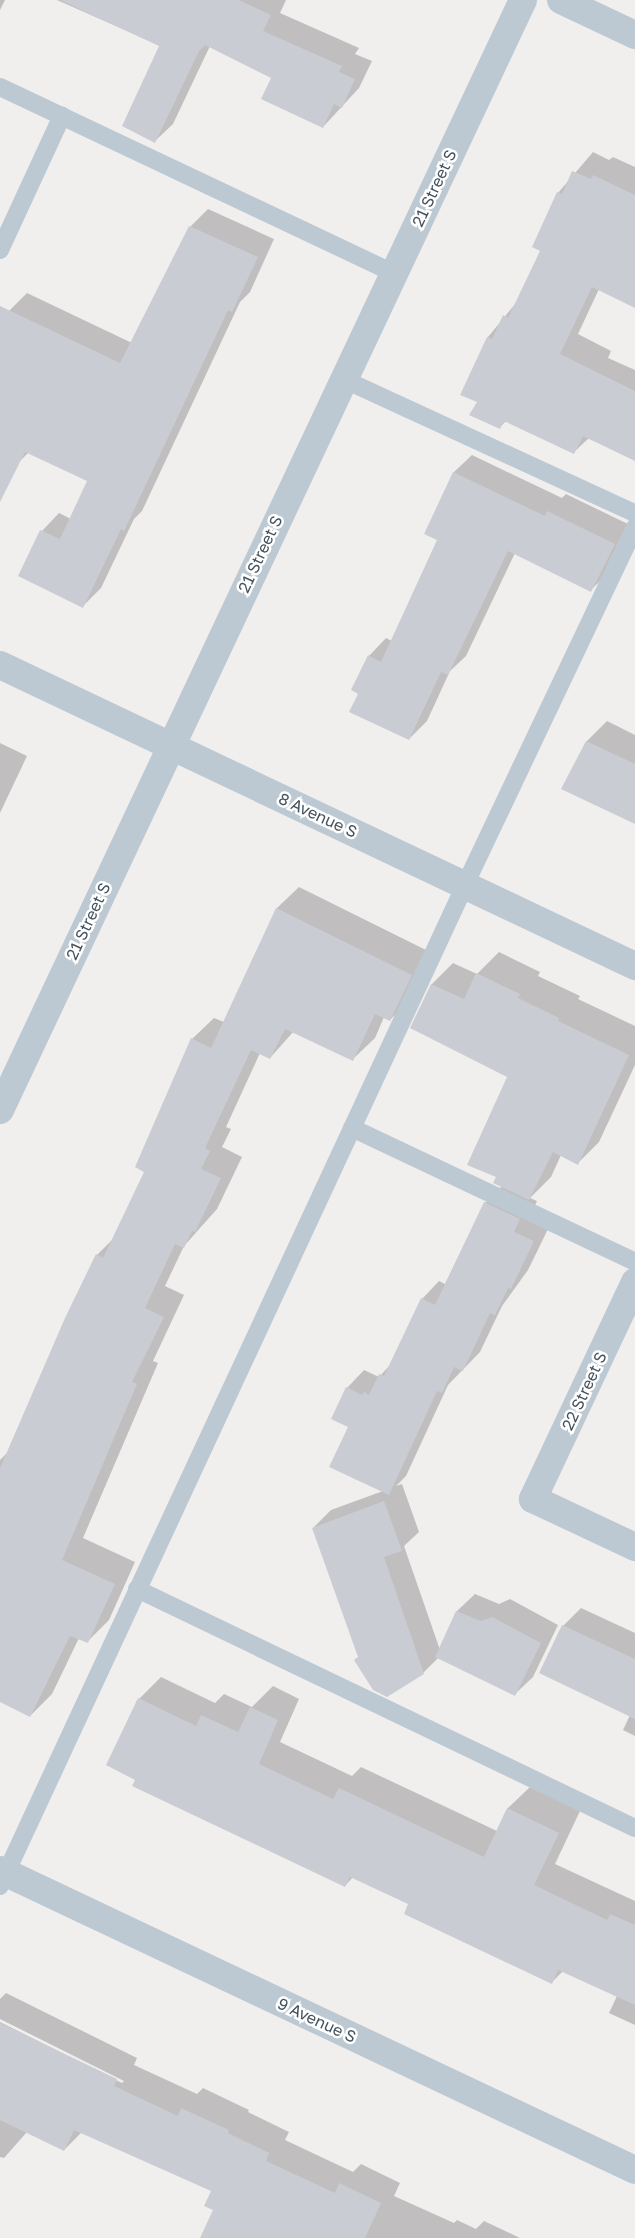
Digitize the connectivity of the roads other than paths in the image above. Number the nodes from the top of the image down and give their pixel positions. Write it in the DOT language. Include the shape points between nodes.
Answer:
graph roads {
  1 [pos="523,0"];
  2 [pos="561,0"];
  3 [pos="635,35"];
  4 [pos="0,86"];
  5 [pos="62,116"];
  6 [pos="0,250"];
  7 [pos="394,273"];
  8 [pos="343,379"];
  9 [pos="635,513"];
  10 [pos="635,527"];
  11 [pos="0,665"];
  12 [pos="170,745"];
  13 [pos="465,885"];
  14 [pos="635,966"];
  15 [pos="0,1110"];
  16 [pos="352,1128"];
  17 [pos="635,1262"];
  18 [pos="635,1282"];
  19 [pos="635,1547"];
  20 [pos="137,1590"];
  21 [pos="635,1828"];
  22 [pos="2,1876"];
  23 [pos="635,2170"];
  1 -- 7 [label="street, 21 Street S"];
  2 -- 3 [label="street"];
  4 -- 5 [label="lane"];
  5 -- 6 [label="lane"];
  5 -- 7 [label="lane"];
  7 -- 8 [label="street, 21 Street S"];
  8 -- 9 [label="lane"];
  8 -- 12 [label="street, 21 Street S"];
  10 -- 13 [label="lane"];
  11 -- 12 [label="street, 8 Avenue S"];
  12 -- 13 [label="street, 8 Avenue S"];
  12 -- 15 [label="street, 21 Street S"];
  13 -- 14 [label="street, 8 Avenue S"];
  13 -- 16 [label="lane"];
  16 -- 17 [label="lane"];
  16 -- 20 [label="lane"];
  18 -- 19 [label="street, 22 Street S" via="533,1500"];
  20 -- 21 [label="lane"];
  20 -- 22 [label="lane"];
  22 -- 23 [label="street, 9 Avenue S"];
}
